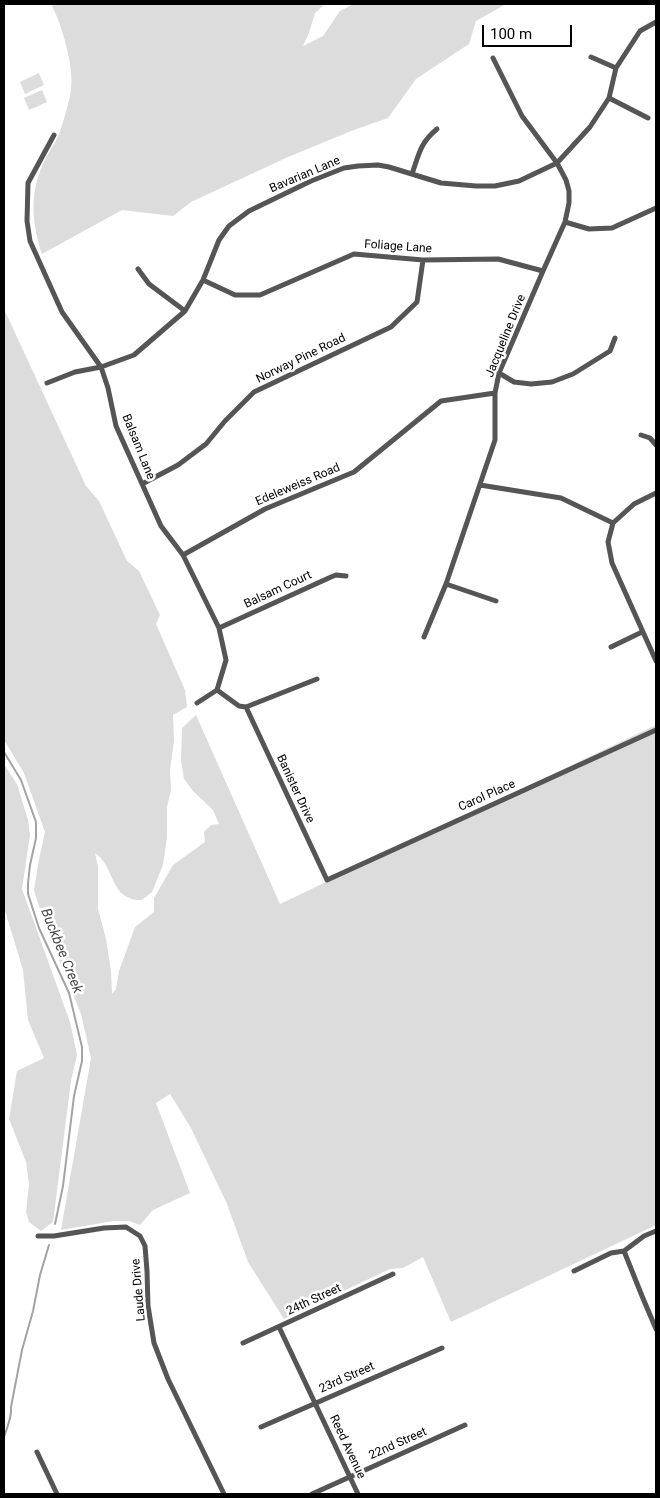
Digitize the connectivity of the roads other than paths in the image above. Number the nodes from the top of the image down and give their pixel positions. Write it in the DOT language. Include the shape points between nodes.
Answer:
graph roads {
  1 [pos="656,22"];
  2 [pos="590,57"];
  3 [pos="493,58"];
  4 [pos="616,68"];
  5 [pos="609,98"];
  6 [pos="648,118"];
  7 [pos="437,129"];
  8 [pos="54,135"];
  9 [pos="557,163"];
  10 [pos="412,174"];
  11 [pos="656,208"];
  12 [pos="566,222"];
  13 [pos="423,260"];
  14 [pos="138,269"];
  15 [pos="543,271"];
  16 [pos="203,280"];
  17 [pos="185,311"];
  18 [pos="615,338"];
  19 [pos="101,366"];
  20 [pos="499,372"];
  21 [pos="47,383"];
  22 [pos="495,393"];
  23 [pos="641,435"];
  24 [pos="656,445"];
  25 [pos="142,484"];
  26 [pos="480,485"];
  27 [pos="656,493"];
  28 [pos="613,523"];
  29 [pos="183,555"];
  30 [pos="346,576"];
  31 [pos="446,584"];
  32 [pos="496,602"];
  33 [pos="219,628"];
  34 [pos="642,632"];
  35 [pos="424,637"];
  36 [pos="611,647"];
  37 [pos="656,661"];
  38 [pos="317,679"];
  39 [pos="217,690"];
  40 [pos="197,703"];
  41 [pos="246,707"];
  42 [pos="656,730"];
  43 [pos="326,880"];
  44 [pos="656,1231"];
  45 [pos="38,1236"];
  46 [pos="624,1251"];
  47 [pos="574,1270"];
  48 [pos="393,1274"];
  49 [pos="279,1327"];
  50 [pos="656,1329"];
  51 [pos="243,1343"];
  52 [pos="442,1348"];
  53 [pos="315,1403"];
  54 [pos="465,1425"];
  55 [pos="261,1427"];
  56 [pos="37,1452"];
  57 [pos="350,1477"];
  58 [pos="57,1494"];
  59 [pos="224,1494"];
  60 [pos="312,1494"];
  61 [pos="358,1494"];
  1 -- 4 [label="street, Bavarian Lane" via="640,31"];
  2 -- 4 [label="street"];
  3 -- 9 [label="street, Jacqueline Drive" via="522,116"];
  4 -- 5 [label="street, Bavarian Lane"];
  5 -- 6 [label="street"];
  5 -- 9 [label="street, Bavarian Lane" via="590,127"];
  7 -- 10 [label="street" via="422,144"];
  8 -- 19 [label="street, Balsam Lane" via="28,183 30,241 62,312"];
  9 -- 10 [label="street, Bavarian Lane" via="518,181 495,186 441,183"];
  9 -- 12 [label="street, Jacqueline Drive" via="569,191"];
  10 -- 16 [label="street, Bavarian Lane" via="378,165 344,168 311,180 249,211 222,235"];
  11 -- 12 [label="street" via="612,228 589,229"];
  12 -- 15 [label="street, Jacqueline Drive"];
  13 -- 15 [label="street, Foliage Lane" via="498,259"];
  13 -- 16 [label="street, Foliage Lane" via="354,254 260,295 235,295"];
  13 -- 25 [label="street, Norway Pine Road" via="417,302 390,327 254,392 206,444 178,465"];
  14 -- 17 [label="street" via="149,284"];
  15 -- 20 [label="street, Jacqueline Drive"];
  16 -- 17 [label="street, Bavarian Lane"];
  17 -- 19 [label="street, Bavarian Lane" via="134,355"];
  18 -- 20 [label="street" via="610,351 573,374 552,382 514,382"];
  19 -- 21 [label="street, Bavarian Lane"];
  19 -- 25 [label="street, Balsam Lane" via="116,426"];
  20 -- 22 [label="street, Jacqueline Drive"];
  22 -- 26 [label="street, Jacqueline Drive" via="495,440"];
  22 -- 29 [label="street, Edeleweiss Road" via="441,401 354,472 265,509"];
  23 -- 24 [label="street"];
  25 -- 29 [label="street, Balsam Lane" via="161,526"];
  26 -- 28 [label="street" via="561,498"];
  26 -- 31 [label="street, Jacqueline Drive"];
  27 -- 28 [label="street" via="634,504"];
  28 -- 34 [label="street" via="608,542 612,563"];
  29 -- 33 [label="street, Balsam Lane"];
  30 -- 33 [label="street, Balsam Court" via="331,577"];
  31 -- 32 [label="street"];
  31 -- 35 [label="street, Jacqueline Drive"];
  33 -- 39 [label="street, Balsam Lane" via="226,660"];
  34 -- 36 [label="street"];
  34 -- 37 [label="street"];
  38 -- 41 [label="street"];
  39 -- 40 [label="street"];
  39 -- 41 [label="street" via="239,706"];
  41 -- 43 [label="street, Banister Drive"];
  42 -- 43 [label="street, Carol Place"];
  44 -- 46 [label="street"];
  45 -- 59 [label="street, Laude Drive" via="126,1227 140,1236 145,1246 148,1306 154,1343"];
  46 -- 47 [label="street" via="610,1252"];
  46 -- 50 [label="street"];
  48 -- 49 [label="street, 24th Street"];
  49 -- 51 [label="street, 24th Street"];
  49 -- 53 [label="street, Reed Avenue"];
  52 -- 53 [label="street, 23rd Street"];
  53 -- 55 [label="street, 23rd Street"];
  53 -- 57 [label="street, Reed Avenue"];
  54 -- 57 [label="street, 22nd Street"];
  56 -- 58 [label="street"];
  57 -- 60 [label="street, 22nd Street"];
  57 -- 61 [label="street, Reed Avenue"];
}
